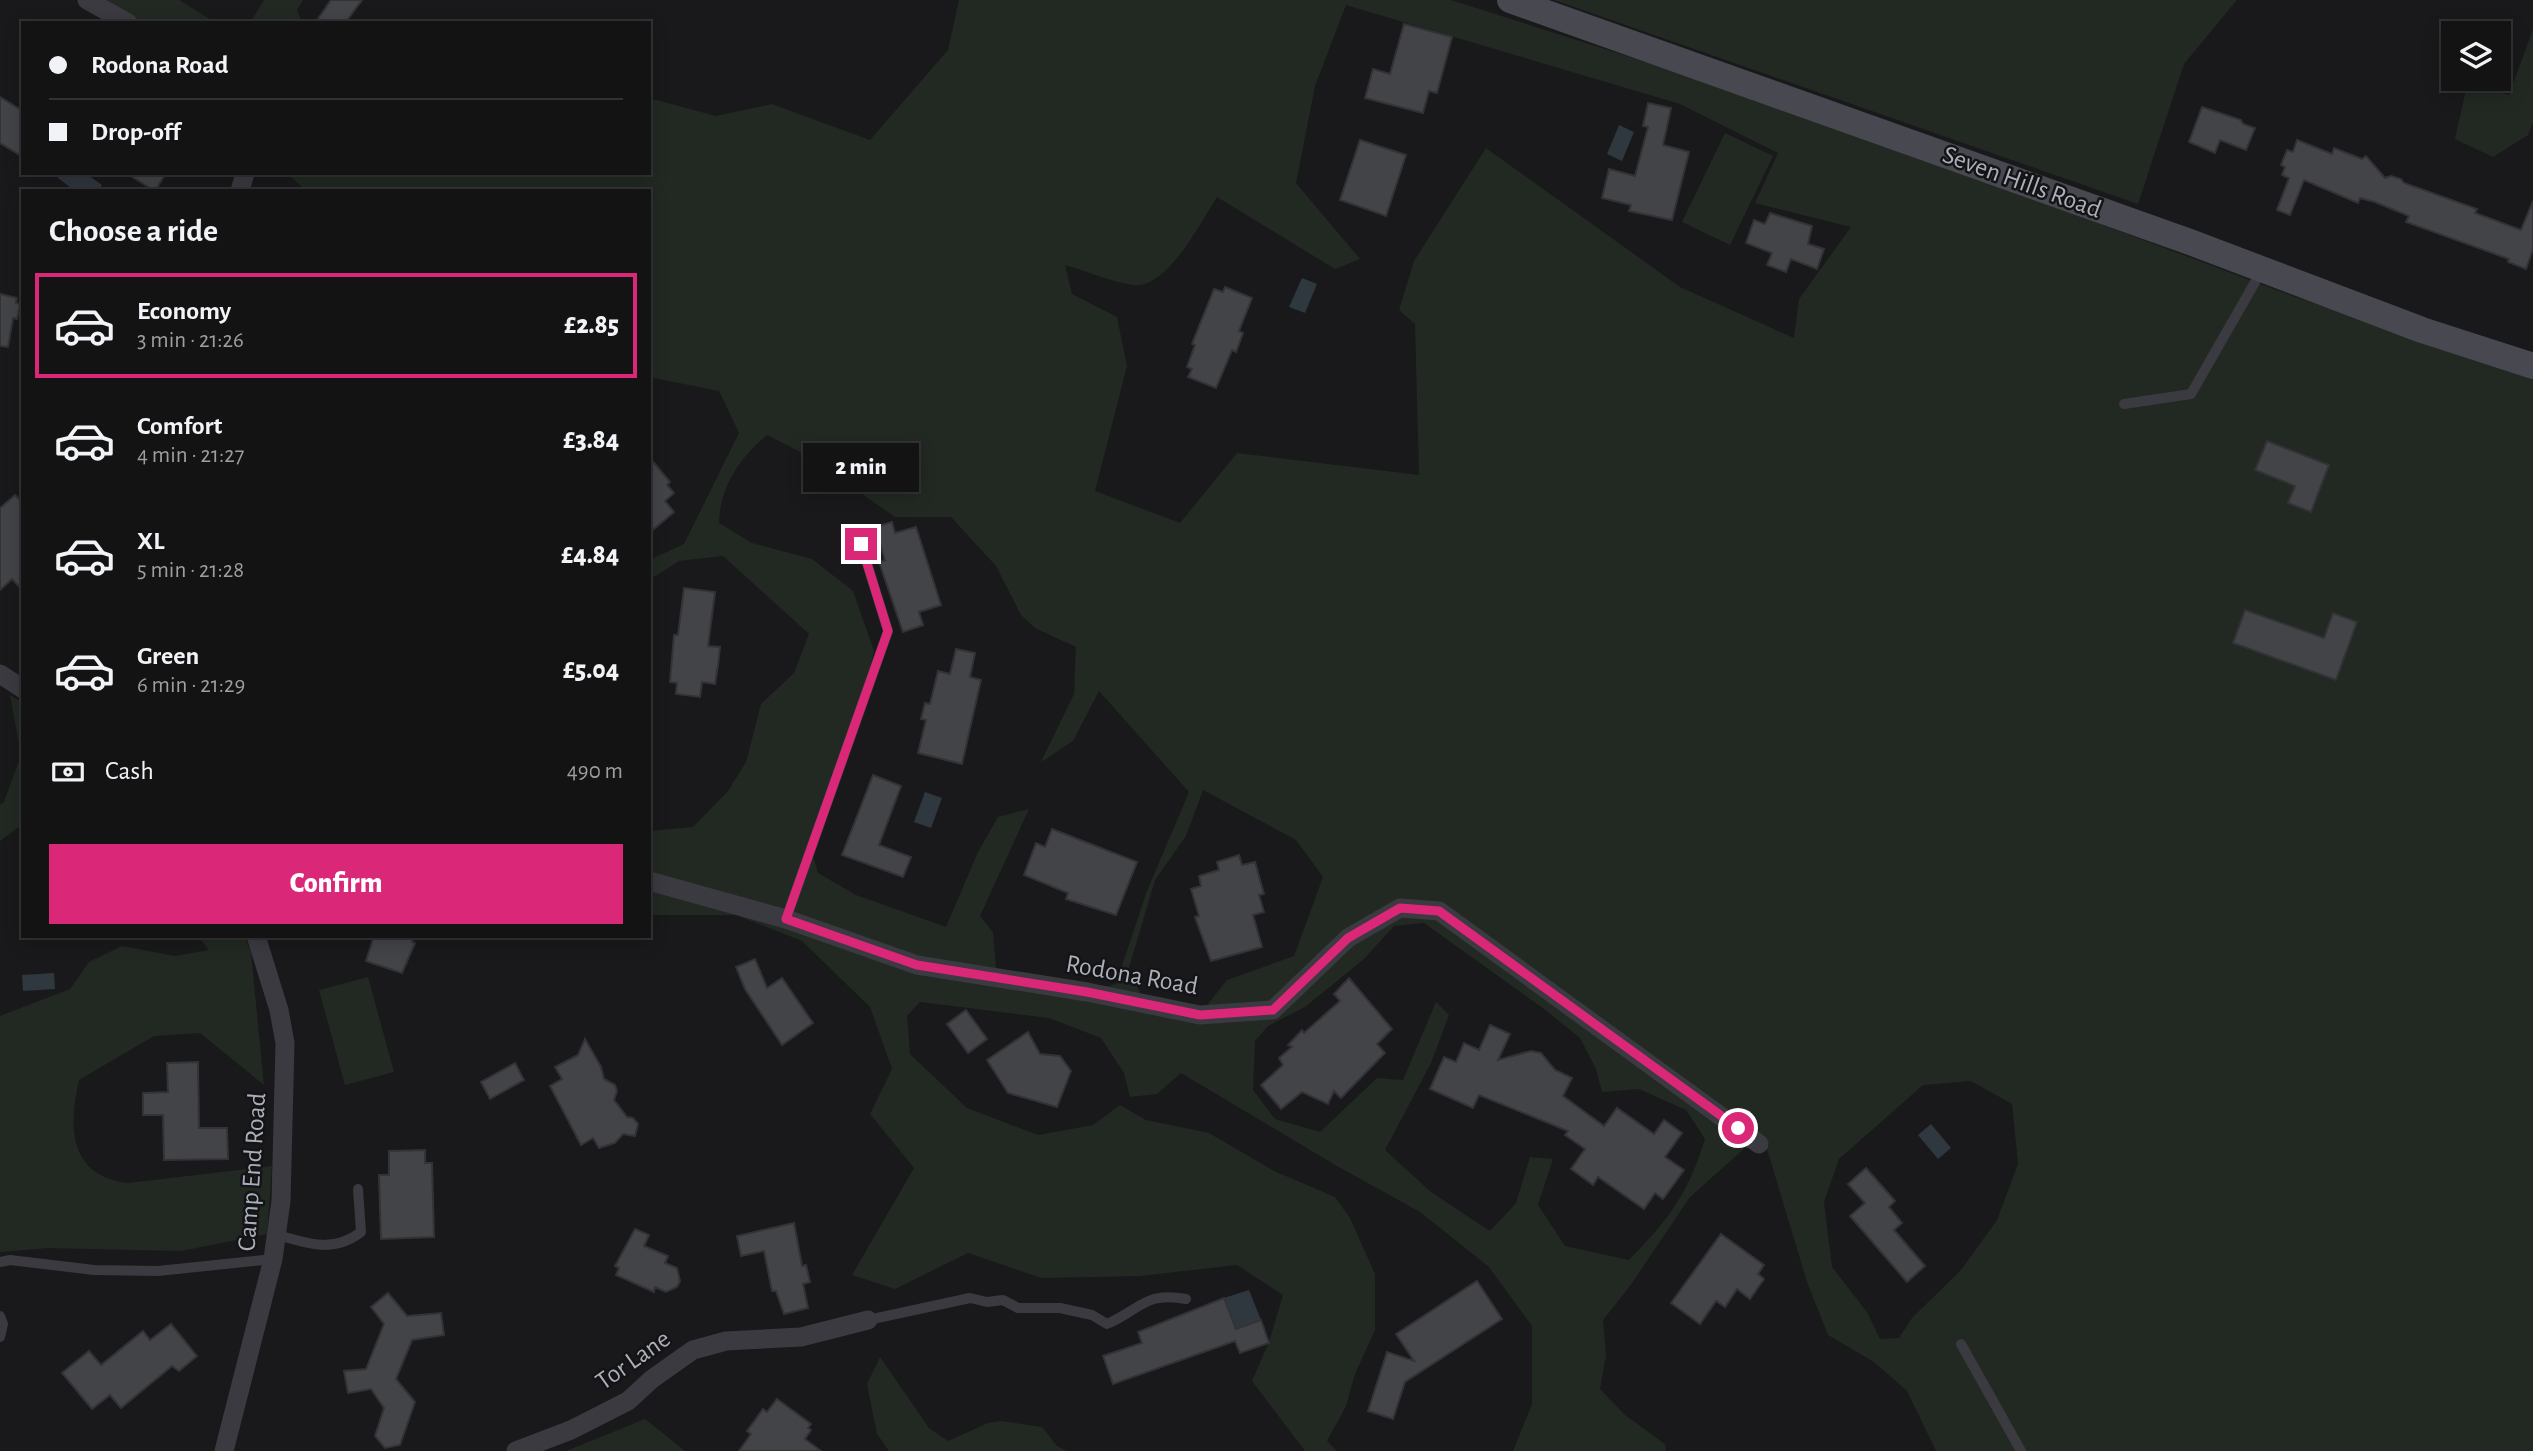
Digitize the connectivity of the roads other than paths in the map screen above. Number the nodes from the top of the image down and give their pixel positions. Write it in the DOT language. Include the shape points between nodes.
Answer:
graph roads {
  1 [pos="87,0"];
  2 [pos="1510,0"];
  3 [pos="124,21"];
  4 [pos="2262,269"];
  5 [pos="2533,366"];
  6 [pos="2124,404"];
  7 [pos="861,544"];
  8 [pos="0,674"];
  9 [pos="21,688"];
  10 [pos="651,882"];
  11 [pos="786,919"];
  12 [pos="257,938"];
  13 [pos="1759,1144"];
  14 [pos="358,1189"];
  15 [pos="278,1235"];
  16 [pos="273,1259"];
  17 [pos="0,1262"];
  18 [pos="1186,1299"];
  19 [pos="0,1315"];
  20 [pos="868,1320"];
  21 [pos="0,1337"];
  22 [pos="1961,1344"];
  23 [pos="229,1450"];
  24 [pos="516,1451"];
  25 [pos="2021,1451"];
  1 -- 3 [label="street"];
  2 -- 4 [label="main road, Seven Hills Road"];
  4 -- 5 [label="main road, Seven Hills Road" via="2422,330"];
  4 -- 6 [label="lane" via="2190,394"];
  7 -- 11 [label="lane" via="888,631"];
  8 -- 9 [label="street"];
  10 -- 11 [label="street, Rodona Road"];
  11 -- 13 [label="street, Rodona Road" via="917,965 1200,1015 1273,1010 1348,938 1400,908 1439,911"];
  12 -- 15 [label="street, Camp End Road" via="285,1043"];
  14 -- 15 [label="lane" via="361,1232 348,1242 310,1244"];
  15 -- 16 [label="street, Camp End Road"];
  16 -- 17 [label="lane" via="159,1271"];
  16 -- 23 [label="street, Camp End Road"];
  18 -- 20 [label="lane" via="1165,1295 1139,1304 1107,1324 1092,1315 1060,1308 1018,1308 1003,1300 970,1298"];
  19 -- 21 [label="lane"];
  20 -- 24 [label="street, Tor Lane" via="801,1337 726,1341 692,1350 628,1401"];
  22 -- 25 [label="lane"];
}
